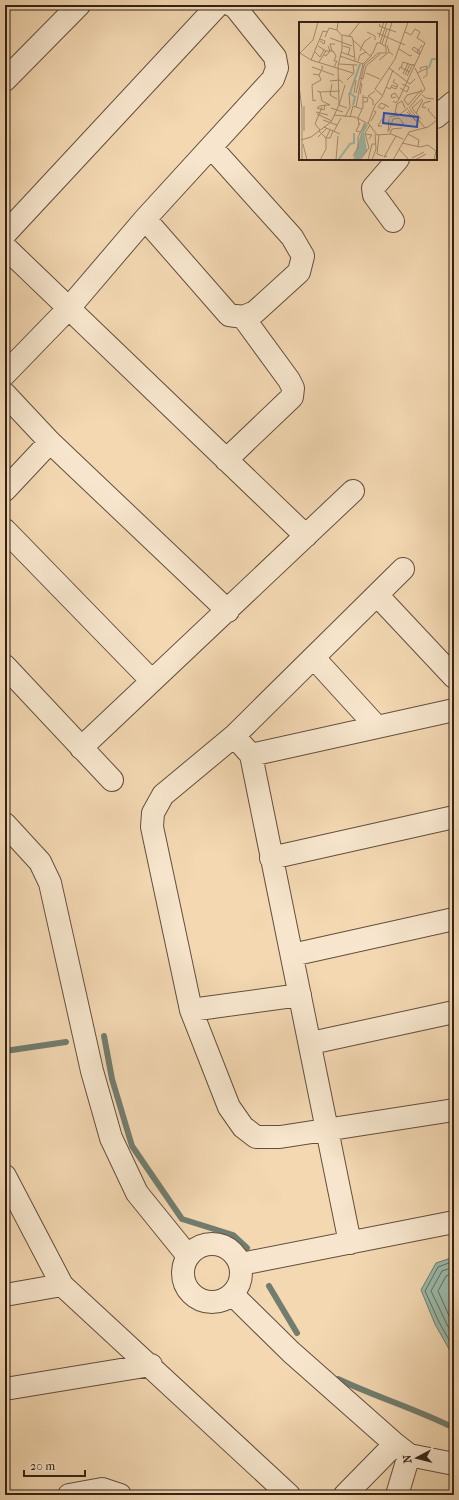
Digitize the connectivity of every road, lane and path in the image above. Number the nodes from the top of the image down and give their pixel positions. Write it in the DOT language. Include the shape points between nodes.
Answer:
graph roads {
  1 [pos="79,5"];
  2 [pos="218,5"];
  3 [pos="231,5"];
  4 [pos="5,80"];
  5 [pos="454,102"];
  6 [pos="437,117"];
  7 [pos="211,147"];
  8 [pos="397,160"];
  9 [pos="145,219"];
  10 [pos="393,221"];
  11 [pos="5,234"];
  12 [pos="5,247"];
  13 [pos="68,308"];
  14 [pos="243,317"];
  15 [pos="5,374"];
  16 [pos="5,394"];
  17 [pos="50,442"];
  18 [pos="226,460"];
  19 [pos="5,490"];
  20 [pos="352,491"];
  21 [pos="5,530"];
  22 [pos="306,536"];
  23 [pos="403,569"];
  24 [pos="378,596"];
  25 [pos="228,611"];
  26 [pos="314,658"];
  27 [pos="5,666"];
  28 [pos="454,677"];
  29 [pos="151,680"];
  30 [pos="454,710"];
  31 [pos="377,727"];
  32 [pos="234,736"];
  33 [pos="81,748"];
  34 [pos="251,755"];
  35 [pos="112,780"];
  36 [pos="454,817"];
  37 [pos="5,824"];
  38 [pos="271,858"];
  39 [pos="454,919"];
  40 [pos="292,955"];
  41 [pos="300,995"];
  42 [pos="191,1010"];
  43 [pos="454,1012"];
  44 [pos="311,1043"];
  45 [pos="454,1110"];
  46 [pos="326,1131"];
  47 [pos="8,1185"];
  48 [pos="454,1222"];
  49 [pos="350,1243"];
  50 [pos="188,1256"];
  51 [pos="241,1264"];
  52 [pos="62,1285"];
  53 [pos="5,1295"];
  54 [pos="233,1295"];
  55 [pos="151,1366"];
  56 [pos="5,1389"];
  57 [pos="402,1449"];
  58 [pos="454,1464"];
  59 [pos="69,1495"];
  60 [pos="120,1495"];
  61 [pos="289,1495"];
  62 [pos="345,1495"];
  63 [pos="397,1495"];
  1 -- 4 [label="street"];
  2 -- 11 [label="street"];
  3 -- 7 [label="street" via="275,57 277,68 273,79"];
  5 -- 6 [label="street"];
  7 -- 9 [label="street"];
  7 -- 14 [label="street" via="292,237 303,256 299,272 255,312"];
  8 -- 10 [label="street" via="373,188 374,195"];
  9 -- 13 [label="street"];
  9 -- 14 [label="street" via="229,315"];
  12 -- 13 [label="street"];
  13 -- 15 [label="street"];
  13 -- 18 [label="street"];
  14 -- 18 [label="street" via="289,380 293,388 292,397"];
  16 -- 17 [label="street"];
  17 -- 19 [label="street"];
  17 -- 25 [label="street"];
  18 -- 22 [label="street"];
  20 -- 22 [label="street"];
  21 -- 29 [label="street"];
  22 -- 25 [label="street"];
  23 -- 24 [label="street"];
  24 -- 26 [label="street"];
  24 -- 28 [label="street"];
  25 -- 29 [label="street"];
  26 -- 31 [label="street"];
  26 -- 32 [label="street"];
  27 -- 33 [label="street"];
  29 -- 33 [label="street"];
  30 -- 31 [label="street"];
  31 -- 34 [label="street"];
  32 -- 34 [label="street"];
  32 -- 42 [label="street" via="163,795 153,813 152,827"];
  33 -- 35 [label="street"];
  34 -- 38 [label="street"];
  36 -- 38 [label="street"];
  37 -- 50 [label="street" via="40,862 50,883 92,1071 111,1138 137,1193"];
  38 -- 40 [label="street"];
  39 -- 40 [label="street"];
  40 -- 41 [label="street"];
  41 -- 42 [label="street"];
  41 -- 44 [label="street"];
  42 -- 46 [label="street" via="229,1107 243,1127 256,1137 280,1137"];
  43 -- 44 [label="street"];
  44 -- 46 [label="street"];
  45 -- 46 [label="street"];
  46 -- 49 [label="street"];
  47 -- 52 [label="street"];
  48 -- 49 [label="street"];
  49 -- 51 [label="street"];
  50 -- 51 [label="street" via="201,1245 217,1244 232,1250"];
  50 -- 54 [label="street" via="183,1269 185,1284 193,1296 206,1302 220,1302"];
  51 -- 54 [label="street" via="241,1281"];
  52 -- 53 [label="street"];
  52 -- 55 [label="street"];
  54 -- 57 [label="street" via="291,1352"];
  55 -- 56 [label="street"];
  55 -- 61 [label="street"];
  57 -- 58 [label="street"];
  57 -- 62 [label="street"];
  57 -- 63 [label="street"];
  59 -- 60 [label="street" via="102,1489"];
}
